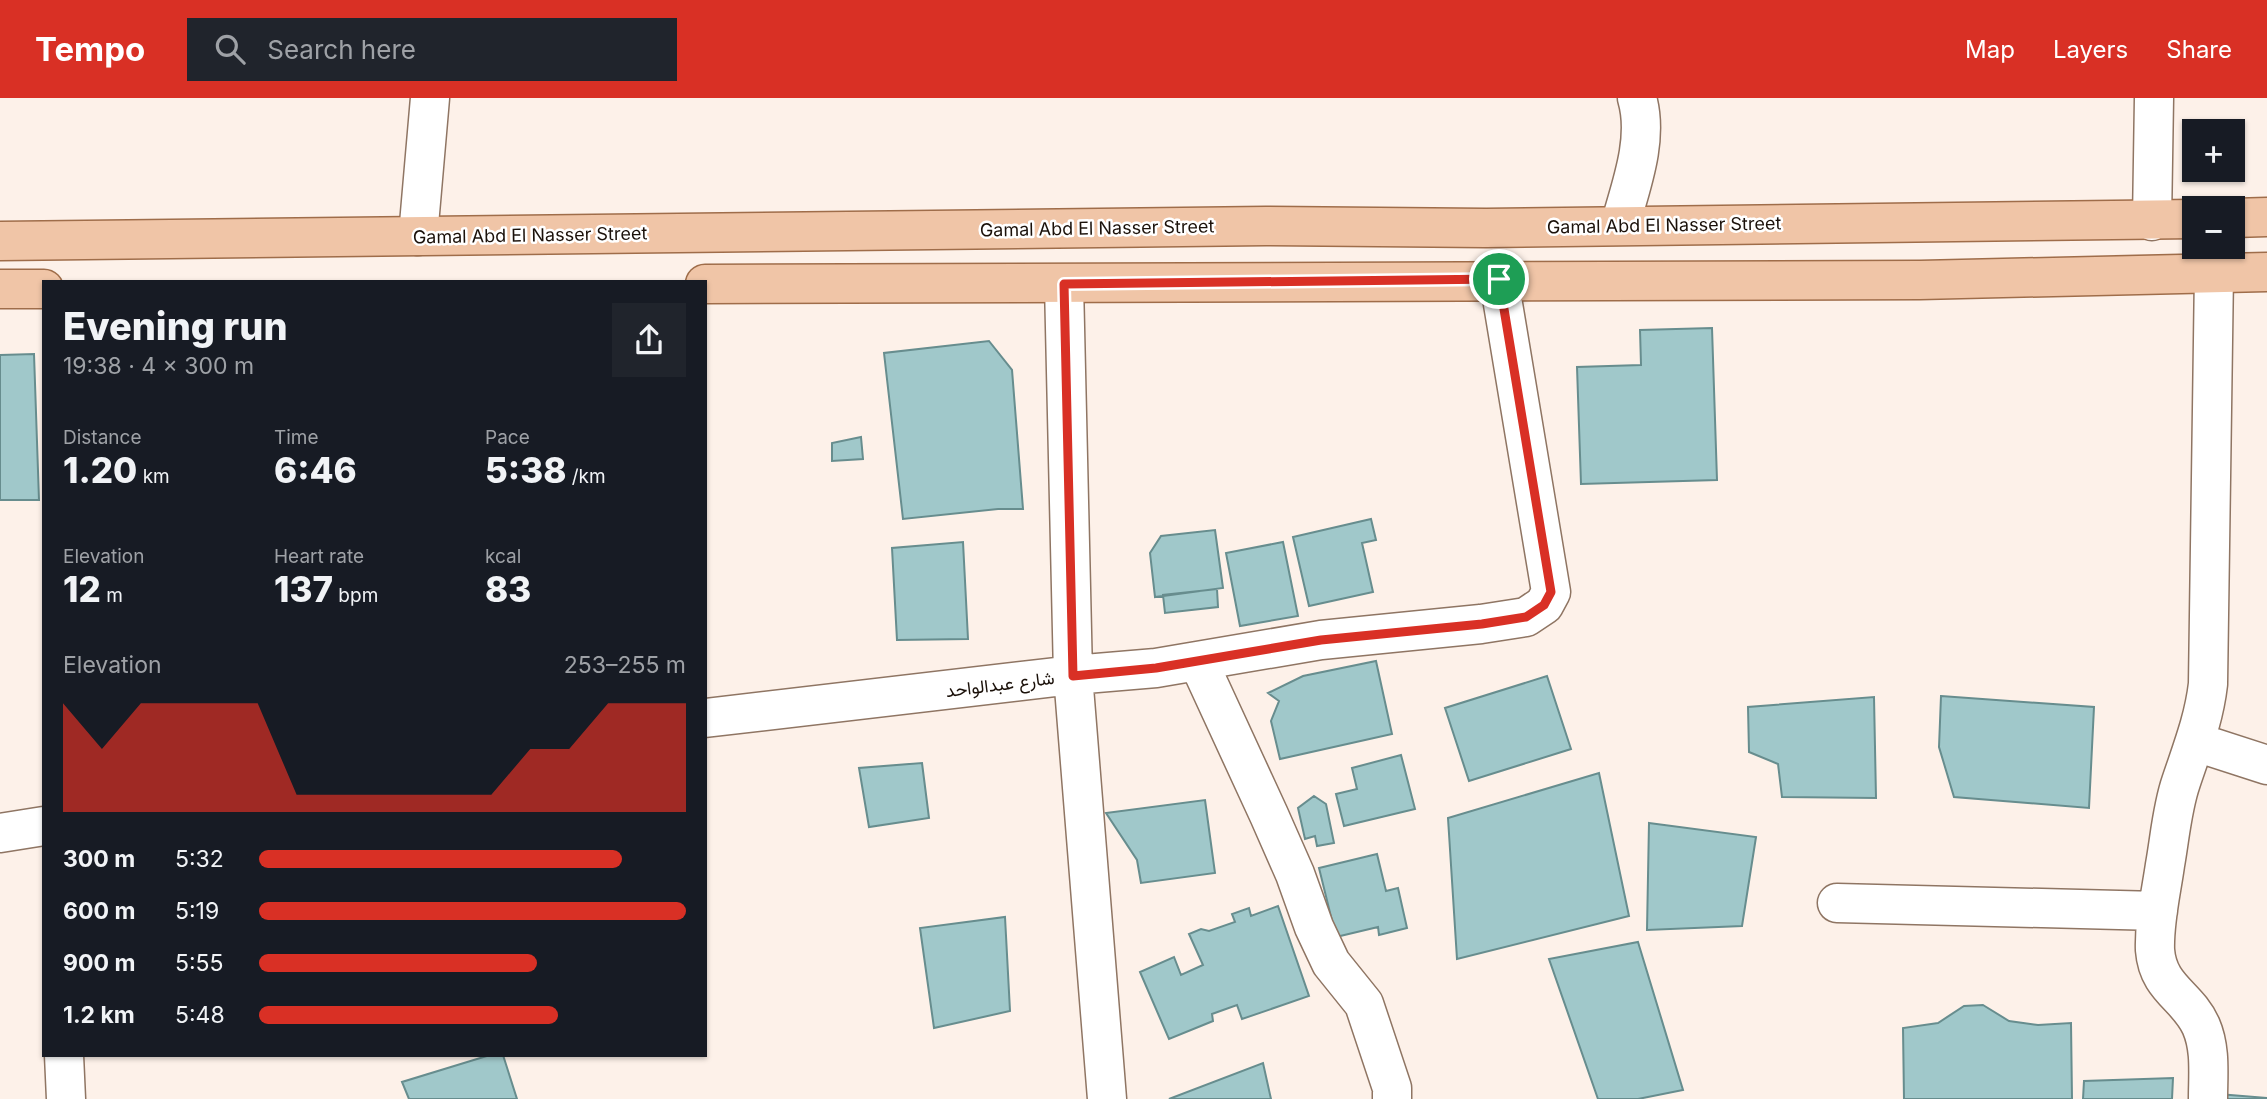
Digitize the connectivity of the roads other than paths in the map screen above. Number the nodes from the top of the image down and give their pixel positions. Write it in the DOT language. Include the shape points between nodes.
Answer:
graph roads {
  1 [pos="430,98"];
  2 [pos="1637,98"];
  3 [pos="2154,98"];
  4 [pos="2267,217"];
  5 [pos="2245,218"];
  6 [pos="2182,219"];
  7 [pos="2152,220"];
  8 [pos="1620,225"];
  9 [pos="418,236"];
  10 [pos="0,242"];
  11 [pos="2214,272"];
  12 [pos="2267,272"];
  13 [pos="1499,279"];
  14 [pos="707,284"];
  15 [pos="1064,284"];
  16 [pos="0,289"];
  17 [pos="42,289"];
  18 [pos="1198,662"];
  19 [pos="1073,676"];
  20 [pos="707,718"];
  21 [pos="2196,742"];
  22 [pos="2267,765"];
  23 [pos="42,826"];
  24 [pos="0,833"];
  25 [pos="1837,903"];
  26 [pos="2158,911"];
  27 [pos="64,1057"];
  28 [pos="66,1099"];
  29 [pos="1107,1099"];
  30 [pos="1392,1099"];
  31 [pos="2208,1099"];
  1 -- 9 [label="street"];
  2 -- 8 [label="street" via="1640,147"];
  3 -- 7 [label="street"];
  4 -- 5 [label="main road"];
  6 -- 7 [label="main road, Gamal Abd El Nasser Street"];
  7 -- 8 [label="main road, Gamal Abd El Nasser Street"];
  8 -- 9 [label="main road, Gamal Abd El Nasser Street"];
  9 -- 10 [label="main road, Gamal Abd El Nasser Street"];
  11 -- 12 [label="main road"];
  11 -- 13 [label="main road" via="1920,280"];
  11 -- 21 [label="street" via="2208,684"];
  13 -- 15 [label="main road"];
  13 -- 18 [label="street, شارع عبدالواحد" via="1551,592 1544,605 1526,617 1321,640"];
  14 -- 15 [label="main road"];
  15 -- 19 [label="street"];
  16 -- 17 [label="main road"];
  18 -- 19 [label="street, شارع عبدالواحد"];
  18 -- 30 [label="street" via="1331,963 1364,1004"];
  19 -- 20 [label="street, شارع عبدالواحد"];
  19 -- 29 [label="street"];
  21 -- 22 [label="street"];
  21 -- 26 [label="street" via="2175,806"];
  23 -- 24 [label="street"];
  25 -- 26 [label="street"];
  26 -- 31 [label="street" via="2158,965 2173,992 2194,1013 2205,1038"];
  27 -- 28 [label="street"];
}
